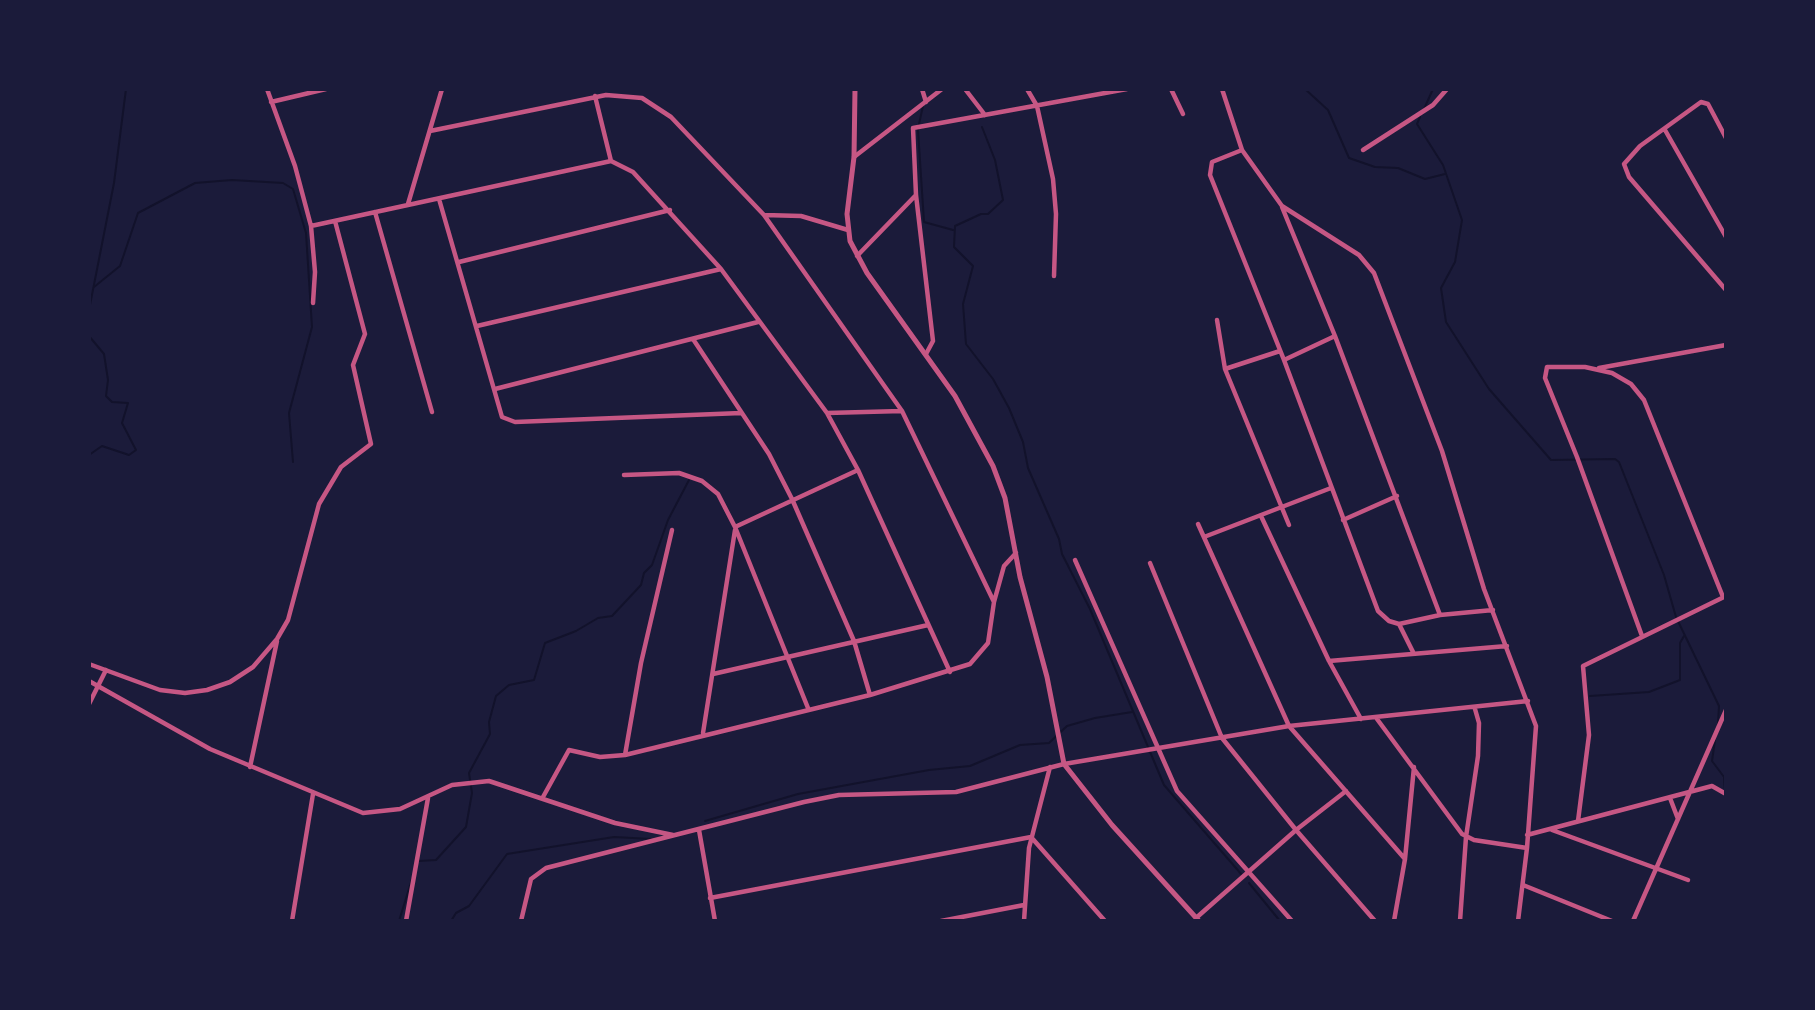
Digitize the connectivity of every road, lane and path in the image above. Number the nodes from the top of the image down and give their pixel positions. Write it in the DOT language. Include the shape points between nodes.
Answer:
graph roads {
  1 [pos="267,89"];
  2 [pos="326,89"];
  3 [pos="442,89"];
  4 [pos="855,89"];
  5 [pos="922,89"];
  6 [pos="942,89"];
  7 [pos="965,89"];
  8 [pos="1027,89"];
  9 [pos="1126,89"];
  10 [pos="1171,89"];
  11 [pos="1222,89"];
  12 [pos="1447,89"];
  13 [pos="1107,91"];
  14 [pos="595,96"];
  15 [pos="271,102"];
  16 [pos="926,102"];
  17 [pos="1037,106"];
  18 [pos="1183,114"];
  19 [pos="985,115"];
  20 [pos="906,118"];
  21 [pos="913,128"];
  22 [pos="1665,130"];
  23 [pos="430,131"];
  24 [pos="1726,138"];
  25 [pos="1242,150"];
  26 [pos="1363,150"];
  27 [pos="854,157"];
  28 [pos="611,161"];
  29 [pos="916,195"];
  30 [pos="439,199"];
  31 [pos="408,204"];
  32 [pos="1282,206"];
  33 [pos="670,210"];
  34 [pos="374,212"];
  35 [pos="764,215"];
  36 [pos="335,221"];
  37 [pos="311,226"];
  38 [pos="848,230"];
  39 [pos="1726,237"];
  40 [pos="857,256"];
  41 [pos="459,262"];
  42 [pos="721,268"];
  43 [pos="1054,276"];
  44 [pos="1726,290"];
  45 [pos="313,303"];
  46 [pos="1217,320"];
  47 [pos="759,322"];
  48 [pos="477,326"];
  49 [pos="1335,336"];
  50 [pos="693,339"];
  51 [pos="1726,345"];
  52 [pos="1280,351"];
  53 [pos="926,354"];
  54 [pos="1284,360"];
  55 [pos="1225,369"];
  56 [pos="1597,369"];
  57 [pos="495,389"];
  58 [pos="902,411"];
  59 [pos="432,412"];
  60 [pos="827,412"];
  61 [pos="741,413"];
  62 [pos="858,470"];
  63 [pos="624,475"];
  64 [pos="1331,488"];
  65 [pos="1397,496"];
  66 [pos="792,499"];
  67 [pos="1282,508"];
  68 [pos="1261,516"];
  69 [pos="1343,520"];
  70 [pos="1198,524"];
  71 [pos="1289,525"];
  72 [pos="735,527"];
  73 [pos="671,530"];
  74 [pos="1204,537"];
  75 [pos="1016,553"];
  76 [pos="1075,559"];
  77 [pos="1150,563"];
  78 [pos="1724,597"];
  79 [pos="994,602"];
  80 [pos="1493,610"];
  81 [pos="1440,615"];
  82 [pos="1399,624"];
  83 [pos="928,625"];
  84 [pos="1642,636"];
  85 [pos="277,639"];
  86 [pos="854,640"];
  87 [pos="1507,646"];
  88 [pos="1414,654"];
  89 [pos="787,656"];
  90 [pos="1329,661"];
  91 [pos="89,664"];
  92 [pos="106,670"];
  93 [pos="950,672"];
  94 [pos="713,674"];
  95 [pos="89,681"];
  96 [pos="98,686"];
  97 [pos="870,695"];
  98 [pos="1528,701"];
  99 [pos="89,704"];
  100 [pos="808,708"];
  101 [pos="1475,709"];
  102 [pos="1726,710"];
  103 [pos="1376,718"];
  104 [pos="1361,719"];
  105 [pos="1289,726"];
  106 [pos="703,733"];
  107 [pos="1222,738"];
  108 [pos="1158,749"];
  109 [pos="625,755"];
  110 [pos="1064,764"];
  111 [pos="250,766"];
  112 [pos="1414,766"];
  113 [pos="1050,767"];
  114 [pos="1346,791"];
  115 [pos="1691,792"];
  116 [pos="313,794"];
  117 [pos="1726,794"];
  118 [pos="428,797"];
  119 [pos="543,797"];
  120 [pos="1670,797"];
  121 [pos="1679,820"];
  122 [pos="1578,821"];
  123 [pos="1551,829"];
  124 [pos="1296,830"];
  125 [pos="697,831"];
  126 [pos="678,835"];
  127 [pos="1527,835"];
  128 [pos="1031,837"];
  129 [pos="1466,837"];
  130 [pos="1527,848"];
  131 [pos="1405,859"];
  132 [pos="1658,868"];
  133 [pos="1249,873"];
  134 [pos="1688,880"];
  135 [pos="1523,885"];
  136 [pos="710,898"];
  137 [pos="1024,905"];
  138 [pos="1198,919"];
  139 [pos="292,921"];
  140 [pos="406,921"];
  141 [pos="521,921"];
  142 [pos="715,921"];
  143 [pos="941,921"];
  144 [pos="1024,921"];
  145 [pos="1105,921"];
  146 [pos="1292,921"];
  147 [pos="1375,921"];
  148 [pos="1395,921"];
  149 [pos="1460,921"];
  150 [pos="1518,921"];
  151 [pos="1612,921"];
  152 [pos="1633,921"];
  1 -- 15 [label="street"];
  2 -- 15 [label="street"];
  3 -- 23 [label="street"];
  4 -- 27 [label="street"];
  5 -- 16 [label="street"];
  6 -- 16 [label="street"];
  7 -- 19 [label="street"];
  8 -- 17 [label="street"];
  9 -- 13 [label="street"];
  10 -- 18 [label="street"];
  11 -- 25 [label="street"];
  12 -- 26 [label="street" via="1433,105"];
  13 -- 17 [label="street"];
  14 -- 23 [label="street"];
  14 -- 28 [label="street"];
  14 -- 35 [label="street" via="633,96 655,105"];
  15 -- 37 [label="street"];
  16 -- 20 [label="street"];
  17 -- 19 [label="street"];
  17 -- 43 [label="street" via="1053,179"];
  19 -- 21 [label="street"];
  20 -- 21 [label="street"];
  20 -- 27 [label="street"];
  21 -- 29 [label="street"];
  22 -- 24 [label="street" via="1699,103 1708,104"];
  22 -- 39 [label="street"];
  22 -- 44 [label="street" via="1632,153 1625,162 1626,172"];
  23 -- 31 [label="street"];
  25 -- 32 [label="street"];
  25 -- 52 [label="street" via="1212,162 1209,172"];
  27 -- 38 [label="street"];
  28 -- 30 [label="street"];
  28 -- 33 [label="street" via="633,172"];
  29 -- 40 [label="street"];
  29 -- 53 [label="street" via="933,341"];
  30 -- 31 [label="street"];
  30 -- 41 [label="street"];
  31 -- 34 [label="street"];
  32 -- 49 [label="street"];
  32 -- 80 [label="street" via="1359,255 1374,272 1443,451"];
  33 -- 41 [label="street"];
  33 -- 42 [label="street"];
  34 -- 36 [label="street"];
  34 -- 59 [label="street"];
  35 -- 38 [label="street" via="800,216"];
  35 -- 58 [label="street"];
  36 -- 37 [label="street"];
  36 -- 85 [label="street" via="365,334 353,365 371,444 341,467 319,504 296,598"];
  37 -- 45 [label="street"];
  38 -- 40 [label="street"];
  40 -- 53 [label="street"];
  41 -- 48 [label="street"];
  42 -- 47 [label="street"];
  42 -- 48 [label="street"];
  46 -- 55 [label="street"];
  47 -- 50 [label="street"];
  47 -- 60 [label="street"];
  48 -- 57 [label="street"];
  49 -- 54 [label="street"];
  49 -- 65 [label="street"];
  50 -- 57 [label="street"];
  50 -- 61 [label="street"];
  51 -- 56 [label="street"];
  52 -- 54 [label="street"];
  52 -- 55 [label="street"];
  53 -- 75 [label="street" via="993,466"];
  54 -- 64 [label="street"];
  55 -- 67 [label="street"];
  56 -- 78 [label="street" via="1631,384 1644,400"];
  56 -- 84 [label="street" via="1545,368 1545,379"];
  57 -- 61 [label="street" via="502,417 515,422"];
  58 -- 60 [label="street"];
  58 -- 79 [label="street"];
  60 -- 62 [label="street"];
  61 -- 66 [label="street"];
  62 -- 66 [label="street"];
  62 -- 83 [label="street"];
  63 -- 72 [label="street" via="666,472 691,476 718,494"];
  64 -- 67 [label="street"];
  64 -- 69 [label="street"];
  65 -- 69 [label="street"];
  65 -- 81 [label="street"];
  66 -- 72 [label="street"];
  66 -- 86 [label="street"];
  67 -- 68 [label="street"];
  67 -- 71 [label="street"];
  68 -- 74 [label="street"];
  68 -- 90 [label="street"];
  69 -- 82 [label="street" via="1378,611"];
  70 -- 74 [label="street"];
  72 -- 89 [label="street"];
  72 -- 94 [label="street"];
  73 -- 109 [label="street" via="640,663"];
  74 -- 105 [label="street"];
  75 -- 79 [label="street" via="1007,560"];
  75 -- 110 [label="street"];
  76 -- 108 [label="street"];
  77 -- 107 [label="street"];
  78 -- 84 [label="street"];
  79 -- 93 [label="street" via="984,650 970,664"];
  80 -- 81 [label="street"];
  80 -- 87 [label="street"];
  81 -- 82 [label="street"];
  82 -- 88 [label="street"];
  83 -- 86 [label="street"];
  83 -- 93 [label="street"];
  84 -- 122 [label="street" via="1587,662 1582,672 1589,735"];
  85 -- 92 [label="street" via="244,674 196,692 160,690"];
  85 -- 111 [label="street"];
  86 -- 89 [label="street"];
  86 -- 97 [label="street"];
  87 -- 88 [label="street"];
  87 -- 98 [label="street"];
  88 -- 90 [label="street"];
  89 -- 94 [label="street"];
  89 -- 100 [label="street"];
  90 -- 104 [label="street"];
  91 -- 92 [label="street"];
  92 -- 96 [label="street"];
  93 -- 97 [label="street"];
  94 -- 106 [label="street"];
  95 -- 96 [label="street"];
  96 -- 99 [label="street"];
  96 -- 111 [label="street" via="211,750"];
  97 -- 100 [label="street"];
  98 -- 101 [label="street"];
  98 -- 127 [label="street" via="1537,736"];
  100 -- 106 [label="street"];
  101 -- 103 [label="street"];
  101 -- 129 [label="street" via="1478,756"];
  102 -- 115 [label="street"];
  103 -- 104 [label="street"];
  103 -- 112 [label="street"];
  104 -- 105 [label="street"];
  105 -- 107 [label="street"];
  105 -- 114 [label="street"];
  106 -- 109 [label="street"];
  107 -- 108 [label="street"];
  107 -- 124 [label="street"];
  108 -- 110 [label="street"];
  108 -- 133 [label="street" via="1177,791"];
  109 -- 119 [label="street" via="600,757 569,750"];
  110 -- 113 [label="street"];
  110 -- 138 [label="street"];
  111 -- 116 [label="street"];
  112 -- 129 [label="street"];
  112 -- 131 [label="street"];
  113 -- 125 [label="street" via="956,792 839,795"];
  113 -- 128 [label="street"];
  114 -- 124 [label="street"];
  114 -- 131 [label="street"];
  115 -- 117 [label="street" via="1712,786"];
  115 -- 120 [label="street"];
  115 -- 121 [label="street"];
  116 -- 118 [label="street" via="373,814"];
  116 -- 139 [label="street"];
  118 -- 119 [label="street" via="452,785 475,781"];
  118 -- 140 [label="street"];
  119 -- 126 [label="street" via="615,823"];
  120 -- 121 [label="street"];
  120 -- 122 [label="street"];
  121 -- 132 [label="street"];
  122 -- 123 [label="street"];
  123 -- 127 [label="street"];
  123 -- 132 [label="street"];
  124 -- 133 [label="street"];
  124 -- 147 [label="street"];
  125 -- 126 [label="street"];
  125 -- 136 [label="street"];
  126 -- 141 [label="street" via="546,868 531,879"];
  127 -- 130 [label="street"];
  128 -- 136 [label="street"];
  128 -- 137 [label="street"];
  128 -- 145 [label="street"];
  129 -- 130 [label="street"];
  129 -- 149 [label="street"];
  130 -- 135 [label="street"];
  131 -- 148 [label="street"];
  132 -- 134 [label="street"];
  132 -- 152 [label="street"];
  133 -- 138 [label="street"];
  133 -- 146 [label="street"];
  135 -- 150 [label="street"];
  135 -- 151 [label="street"];
  136 -- 142 [label="street"];
  137 -- 143 [label="street"];
  137 -- 144 [label="street"];
}
